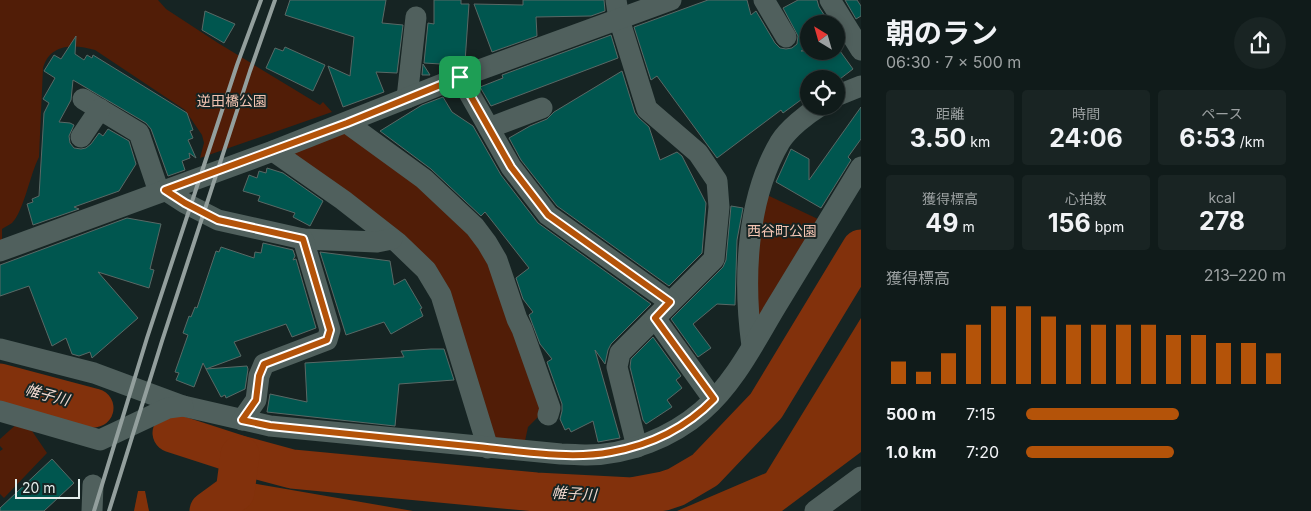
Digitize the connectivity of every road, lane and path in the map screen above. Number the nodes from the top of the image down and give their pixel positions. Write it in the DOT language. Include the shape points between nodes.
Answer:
graph roads {
  1 [pos="671,0"];
  2 [pos="764,0"];
  3 [pos="830,0"];
  4 [pos="618,9"];
  5 [pos="416,17"];
  6 [pos="786,37"];
  7 [pos="861,50"];
  8 [pos="460,77"];
  9 [pos="861,86"];
  10 [pos="845,92"];
  11 [pos="407,98"];
  12 [pos="542,108"];
  13 [pos="806,115"];
  14 [pos="347,123"];
  15 [pos="489,128"];
  16 [pos="81,137"];
  17 [pos="273,151"];
  18 [pos="861,167"];
  19 [pos="162,191"];
  20 [pos="303,239"];
  21 [pos="392,239"];
  22 [pos="0,251"];
  23 [pos="670,302"];
  24 [pos="655,318"];
  25 [pos="752,346"];
  26 [pos="0,350"];
  27 [pos="714,399"];
  28 [pos="183,406"];
  29 [pos="0,411"];
  30 [pos="548,415"];
  31 [pos="242,420"];
  32 [pos="636,447"];
  33 [pos="488,448"];
  34 [pos="861,477"];
  35 [pos="93,485"];
  36 [pos="92,511"];
  37 [pos="815,511"];
  1 -- 4 [label="street"];
  2 -- 6 [label="street"];
  3 -- 7 [label="street"];
  4 -- 8 [label="street"];
  4 -- 23 [label="street" via="647,109 698,153 717,181 719,207 714,259"];
  5 -- 11 [label="street"];
  8 -- 11 [label="street"];
  8 -- 15 [label="street"];
  9 -- 10 [label="street"];
  11 -- 14 [label="street"];
  12 -- 15 [label="street"];
  13 -- 25 [label="street" via="781,140 753,211 748,257 748,317"];
  14 -- 17 [label="street"];
  14 -- 30 [label="street" via="424,179 475,227 487,243 497,260 526,338 550,408"];
  15 -- 23 [label="street" via="511,167 548,215"];
  16 -- 19 [label="street" via="91,104 139,133"];
  17 -- 19 [label="street"];
  17 -- 21 [label="street"];
  18 -- 25 [label="street"];
  19 -- 20 [label="street" via="218,220"];
  19 -- 22 [label="street"];
  20 -- 21 [label="street" via="377,242"];
  20 -- 31 [label="street" via="330,330 327,340 264,364 256,400"];
  21 -- 33 [label="street" via="426,270 442,295"];
  23 -- 24 [label="street"];
  24 -- 27 [label="street"];
  24 -- 32 [label="street" via="620,354 617,367"];
  25 -- 27 [label="street"];
  26 -- 28 [label="street" via="94,373"];
  27 -- 32 [label="street" via="672,432"];
  28 -- 29 [label="street" via="168,408 100,440"];
  28 -- 31 [label="street"];
  31 -- 33 [label="street" via="270,426"];
  32 -- 33 [label="street" via="588,455"];
  34 -- 37 [label="street"];
  35 -- 36 [label="street"];
}
